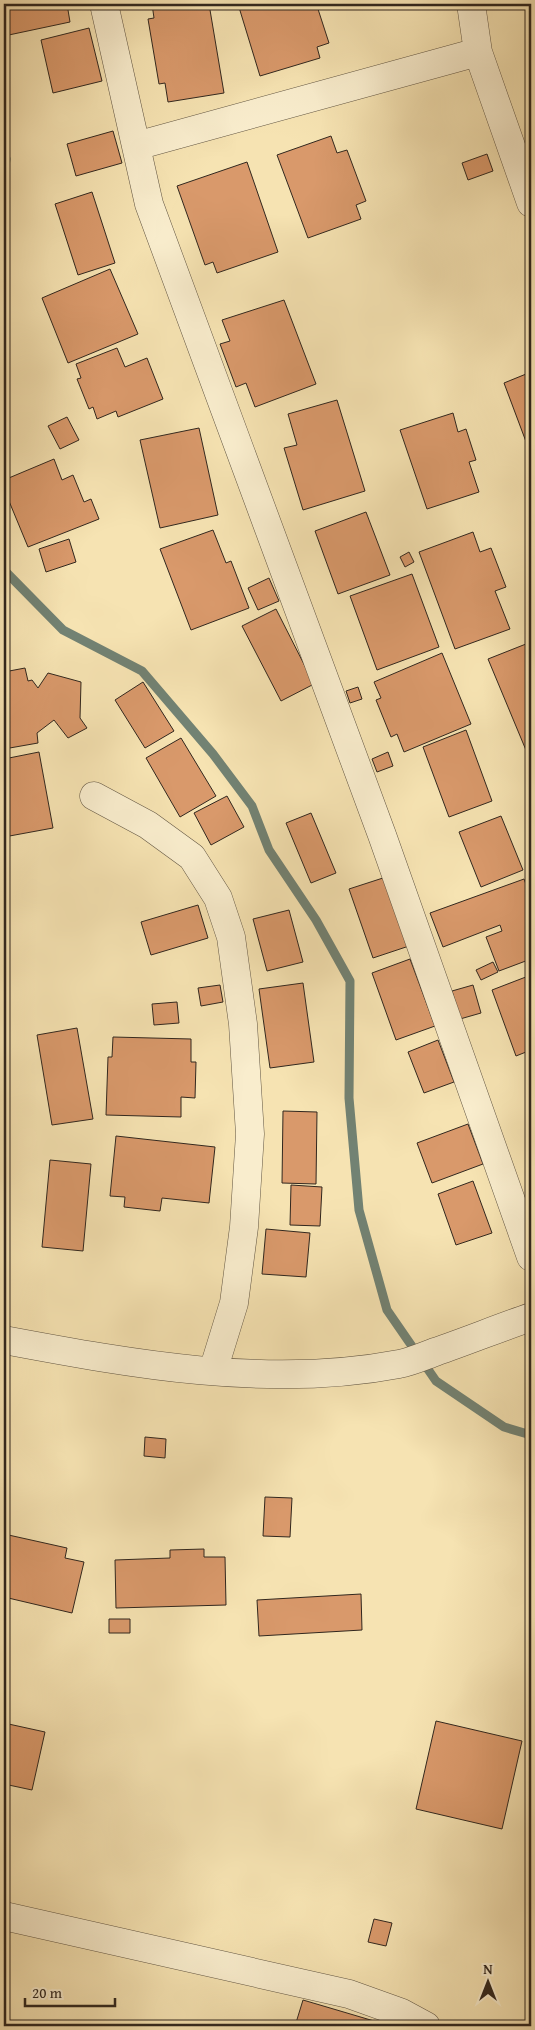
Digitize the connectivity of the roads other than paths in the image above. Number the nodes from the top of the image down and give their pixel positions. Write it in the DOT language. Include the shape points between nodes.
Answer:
graph roads {
  1 [pos="104,4"];
  2 [pos="470,4"];
  3 [pos="478,52"];
  4 [pos="136,146"];
  5 [pos="531,203"];
  6 [pos="94,796"];
  7 [pos="531,1257"];
  8 [pos="531,1317"];
  9 [pos="4,1340"];
  10 [pos="213,1371"];
  11 [pos="4,1916"];
  12 [pos="426,2026"];
  1 -- 4 [label="street"];
  2 -- 3 [label="street"];
  3 -- 4 [label="street"];
  3 -- 5 [label="street"];
  4 -- 7 [label="street" via="149,204 382,835"];
  6 -- 10 [label="street" via="148,825 192,857 218,898 231,936 243,1024 250,1134 244,1227 234,1303"];
  8 -- 10 [label="street" via="401,1364 328,1373"];
  9 -- 10 [label="street" via="133,1362"];
  11 -- 12 [label="street" via="349,1994 402,2013"];
}
